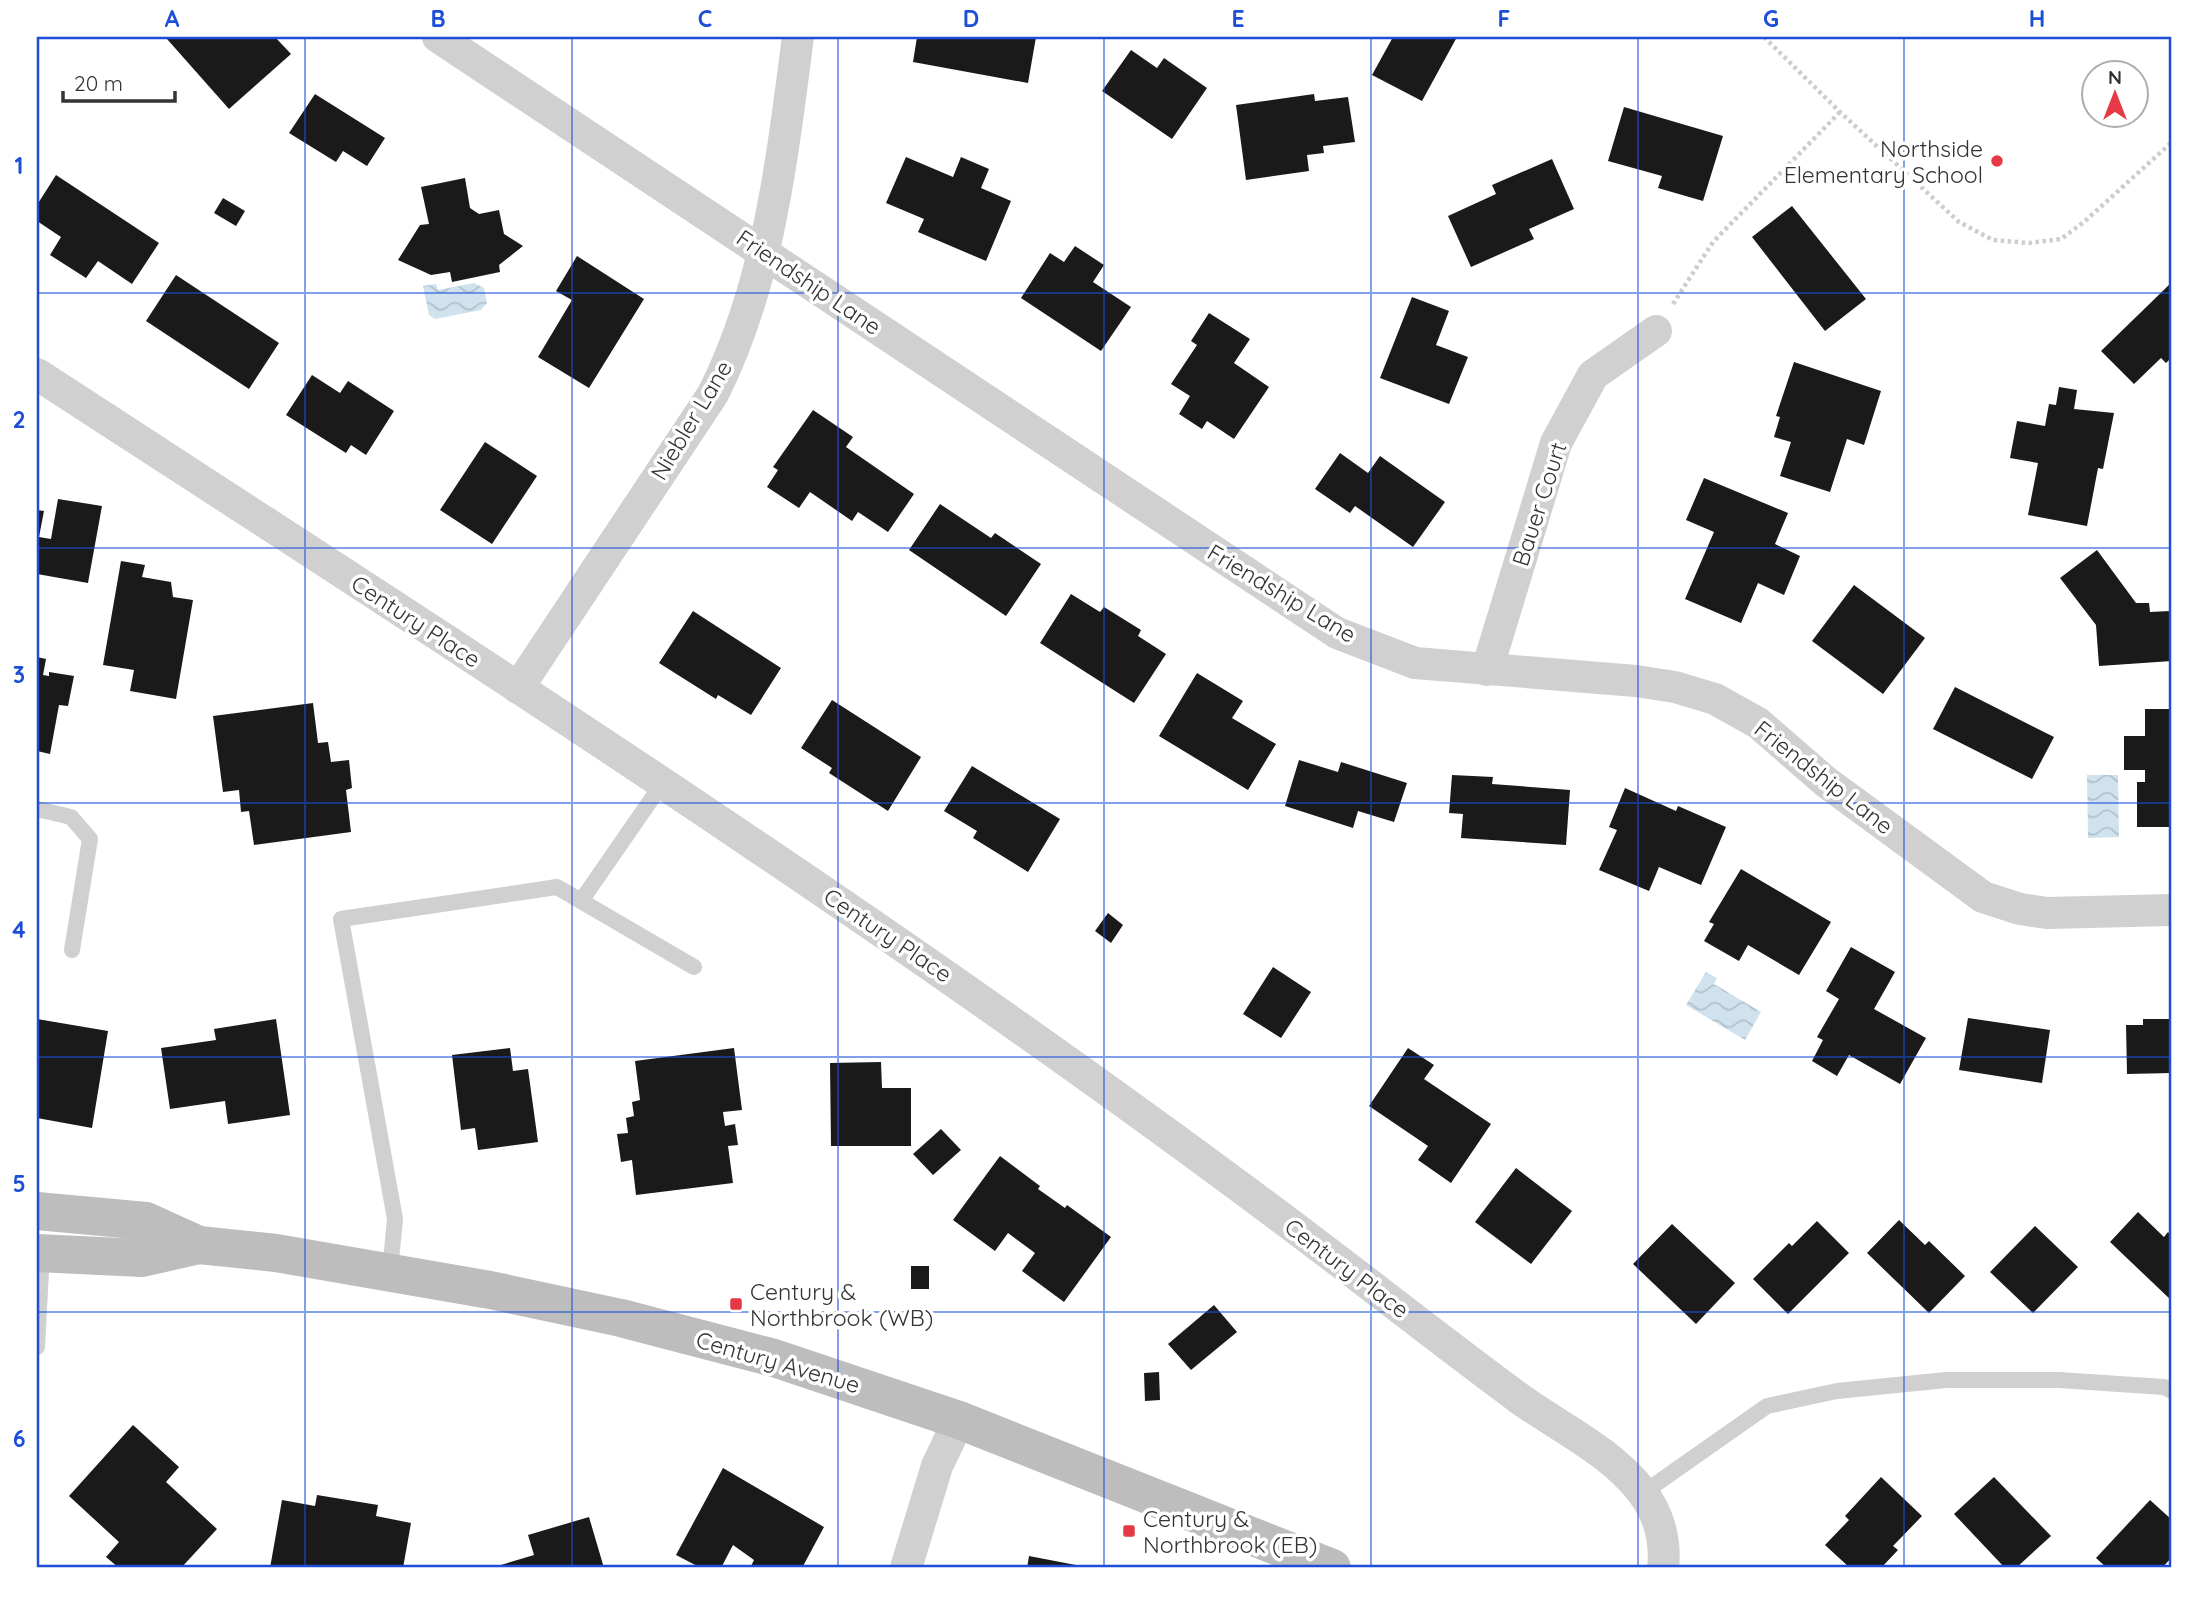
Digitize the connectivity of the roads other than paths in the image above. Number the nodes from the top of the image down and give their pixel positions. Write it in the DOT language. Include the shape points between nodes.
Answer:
graph roads {
  1 [pos="438,37"];
  2 [pos="798,37"];
  3 [pos="763,250"];
  4 [pos="1656,331"];
  5 [pos="37,374"];
  6 [pos="1487,670"];
  7 [pos="519,688"];
  8 [pos="662,784"];
  9 [pos="37,809"];
  10 [pos="582,901"];
  11 [pos="2172,911"];
  12 [pos="72,950"];
  13 [pos="694,967"];
  14 [pos="37,1211"];
  15 [pos="199,1245"];
  16 [pos="39,1253"];
  17 [pos="390,1270"];
  18 [pos="37,1347"];
  19 [pos="2172,1391"];
  20 [pos="959,1420"];
  21 [pos="1643,1493"];
  22 [pos="906,1568"];
  23 [pos="1332,1568"];
  24 [pos="1663,1568"];
  1 -- 3 [label="street, Friendship Lane"];
  2 -- 3 [label="street, Niebler Lane" via="782,159"];
  3 -- 6 [label="street, Friendship Lane" via="1337,633 1415,663"];
  3 -- 7 [label="street, Niebler Lane" via="756,286 713,394"];
  4 -- 6 [label="street, Bauer Court" via="1593,375 1556,443"];
  5 -- 7 [label="street, Century Place"];
  6 -- 11 [label="street, Friendship Lane" via="1636,681 1715,699 1758,723 1826,782 1983,897 2047,913"];
  7 -- 8 [label="street, Century Place"];
  8 -- 10 [label="lane"];
  8 -- 21 [label="street, Century Place" via="933,965 1205,1160 1520,1399 1620,1469"];
  9 -- 12 [label="lane" via="71,817 90,839"];
  10 -- 13 [label="lane"];
  10 -- 17 [label="lane" via="557,887 341,919 395,1219"];
  14 -- 15 [label="main road, Century Avenue" via="146,1221"];
  15 -- 16 [label="main road, Century Avenue" via="142,1258"];
  15 -- 17 [label="main road, Century Avenue"];
  16 -- 18 [label="lane"];
  17 -- 20 [label="main road, Century Avenue" via="633,1321 774,1358"];
  19 -- 21 [label="lane" via="2059,1380 1946,1380 1837,1391 1767,1406"];
  20 -- 22 [label="street" via="937,1466"];
  20 -- 23 [label="main road, Century Avenue"];
  21 -- 24 [label="street, Century Place" via="1665,1547"];
}
